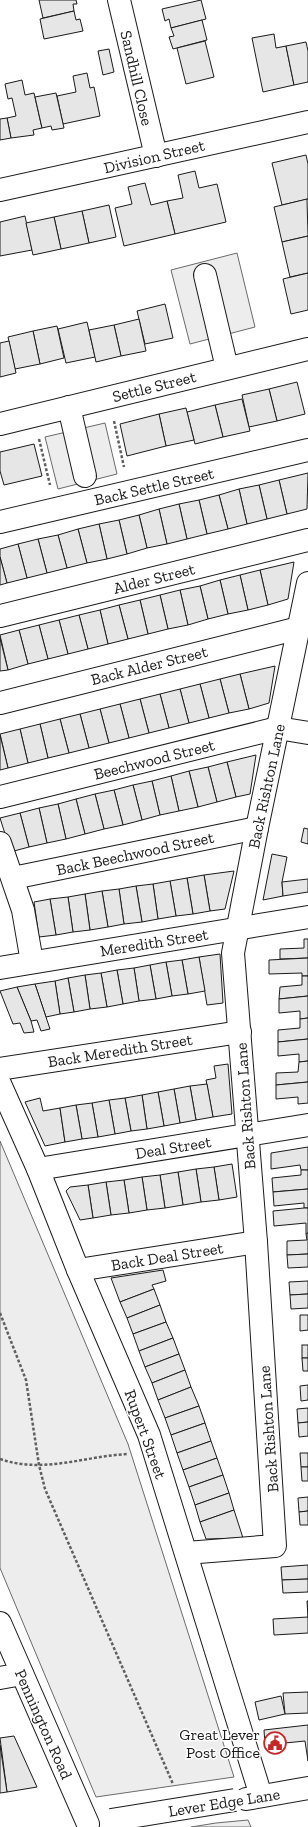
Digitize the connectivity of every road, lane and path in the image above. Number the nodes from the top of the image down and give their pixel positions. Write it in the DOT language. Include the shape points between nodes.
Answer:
graph roads {
  1 [pos="119,0"];
  2 [pos="308,122"];
  3 [pos="156,156"];
  4 [pos="0,190"];
  5 [pos="205,275"];
  6 [pos="308,349"];
  7 [pos="227,368"];
  8 [pos="108,398"];
  9 [pos="69,407"];
  10 [pos="33,416"];
  11 [pos="0,424"];
  12 [pos="308,450"];
  13 [pos="85,476"];
  14 [pos="130,492"];
  15 [pos="56,509"];
  16 [pos="0,522"];
  17 [pos="308,540"];
  18 [pos="308,583"];
  19 [pos="0,616"];
  20 [pos="299,628"];
  21 [pos="0,703"];
  22 [pos="278,728"];
  23 [pos="308,733"];
  24 [pos="0,797"];
  25 [pos="257,828"];
  26 [pos="0,843"];
  27 [pos="13,878"];
  28 [pos="308,917"];
  29 [pos="238,928"];
  30 [pos="32,962"];
  31 [pos="0,968"];
  32 [pos="240,1032"];
  33 [pos="0,1069"];
  34 [pos="0,1084"];
  35 [pos="308,1125"];
  36 [pos="247,1135"];
  37 [pos="38,1168"];
  38 [pos="256,1242"];
  39 [pos="78,1270"];
  40 [pos="0,1313"];
  41 [pos="155,1452"];
  42 [pos="0,1459"];
  43 [pos="38,1465"];
  44 [pos="186,1553"];
  45 [pos="0,1623"];
  46 [pos="22,1674"];
  47 [pos="0,1678"];
  48 [pos="308,1788"];
  49 [pos="176,1791"];
  50 [pos="261,1796"];
  51 [pos="78,1825"];
  1 -- 3 [label="street, Sandhill Close"];
  2 -- 3 [label="street, Division Street"];
  3 -- 4 [label="street, Division Street"];
  5 -- 7 [label="street"];
  6 -- 7 [label="street, Settle Street"];
  7 -- 8 [label="street, Settle Street"];
  8 -- 9 [label="street, Settle Street"];
  8 -- 14 [label="path"];
  9 -- 10 [label="street, Settle Street"];
  9 -- 13 [label="street"];
  10 -- 11 [label="street, Settle Street"];
  10 -- 15 [label="path"];
  12 -- 14 [label="street, Back Settle Street"];
  14 -- 15 [label="street, Back Settle Street"];
  15 -- 16 [label="street, Back Settle Street"];
  17 -- 19 [label="street, Alder Street"];
  18 -- 20 [label="street, Back Rishton Lane"];
  20 -- 21 [label="street, Back Alder Street"];
  20 -- 22 [label="street, Back Rishton Lane"];
  22 -- 23 [label="street, Beechwood Street"];
  22 -- 24 [label="street, Beechwood Street"];
  22 -- 25 [label="street, Back Rishton Lane"];
  25 -- 27 [label="street, Back Beechwood Street"];
  25 -- 29 [label="street, Back Rishton Lane"];
  26 -- 27 [label="street"];
  27 -- 30 [label="street" via="23,910"];
  28 -- 29 [label="street, Meredith Street"];
  29 -- 30 [label="street, Meredith Street"];
  29 -- 32 [label="street, Back Rishton Lane" via="233,953"];
  30 -- 31 [label="street, Meredith Street"];
  32 -- 33 [label="street, Back Meredith Street"];
  32 -- 36 [label="street, Back Rishton Lane"];
  34 -- 37 [label="street, Rupert Street"];
  35 -- 36 [label="street, Deal Street"];
  36 -- 37 [label="street, Deal Street"];
  36 -- 38 [label="street, Back Rishton Lane"];
  37 -- 39 [label="street, Rupert Street"];
  38 -- 39 [label="street, Back Deal Street"];
  38 -- 44 [label="street, Back Rishton Lane" via="275,1546"];
  39 -- 41 [label="street, Rupert Street"];
  40 -- 43 [label="path" via="26,1380"];
  41 -- 43 [label="path" via="110,1454 86,1460"];
  41 -- 44 [label="street, Rupert Street"];
  42 -- 43 [label="path" via="15,1464"];
  43 -- 49 [label="path" via="45,1489"];
  44 -- 50 [label="street, Rupert Street"];
  45 -- 46 [label="street, Pennington Road"];
  46 -- 47 [label="street"];
  46 -- 51 [label="street, Pennington Road"];
  48 -- 50 [label="street, Lever Edge Lane"];
  50 -- 51 [label="street, Lever Edge Lane, bridge"];
}
